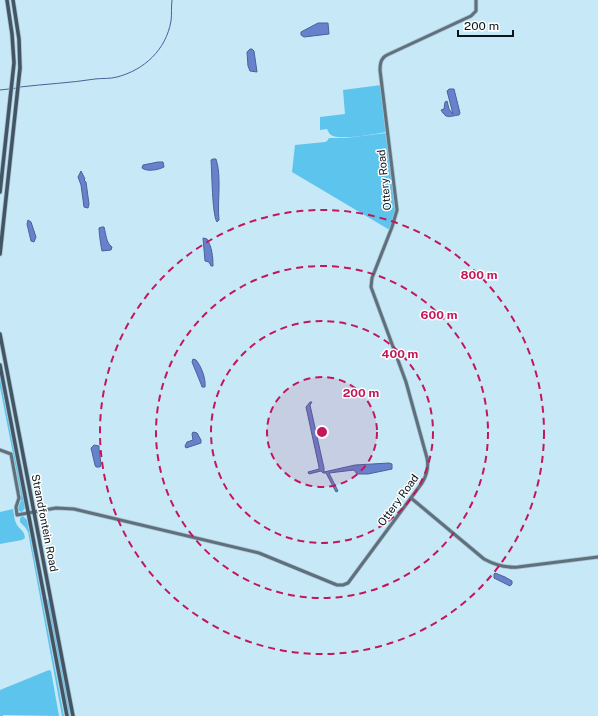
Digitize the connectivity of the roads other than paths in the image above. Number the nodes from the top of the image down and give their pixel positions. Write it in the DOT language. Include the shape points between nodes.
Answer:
graph roads {
  1 [pos="7,0"];
  2 [pos="13,0"];
  3 [pos="476,0"];
  4 [pos="0,192"];
  5 [pos="0,254"];
  6 [pos="0,334"];
  7 [pos="0,365"];
  8 [pos="0,450"];
  9 [pos="411,498"];
  10 [pos="34,512"];
  11 [pos="28,513"];
  12 [pos="598,557"];
  13 [pos="50,596"];
  14 [pos="49,623"];
  15 [pos="66,716"];
  16 [pos="73,716"];
  1 -- 4 [label="main road" via="14,63"];
  2 -- 5 [label="main road" via="19,45 18,92"];
  3 -- 9 [label="street, Ottery Road" via="476,10 471,16 387,54 380,65 397,208 371,285 405,379 428,462 425,478"];
  6 -- 10 [label="main road, Strandfontein Road"];
  7 -- 11 [label="main road, Strandfontein Road"];
  8 -- 11 [label="street" via="12,454 19,498 17,515"];
  9 -- 10 [label="street, Ottery Road" via="350,580 341,586 259,553 74,509 56,508"];
  9 -- 12 [label="street" via="496,565 518,567"];
  10 -- 11 [label="street, Ottery Road"];
  10 -- 13 [label="main road, Strandfontein Road"];
  11 -- 14 [label="main road, Strandfontein Road"];
  13 -- 14 [label="main road" via="47,598"];
  13 -- 16 [label="main road, Strandfontein Road"];
  14 -- 15 [label="main road, Strandfontein Road"];
}
